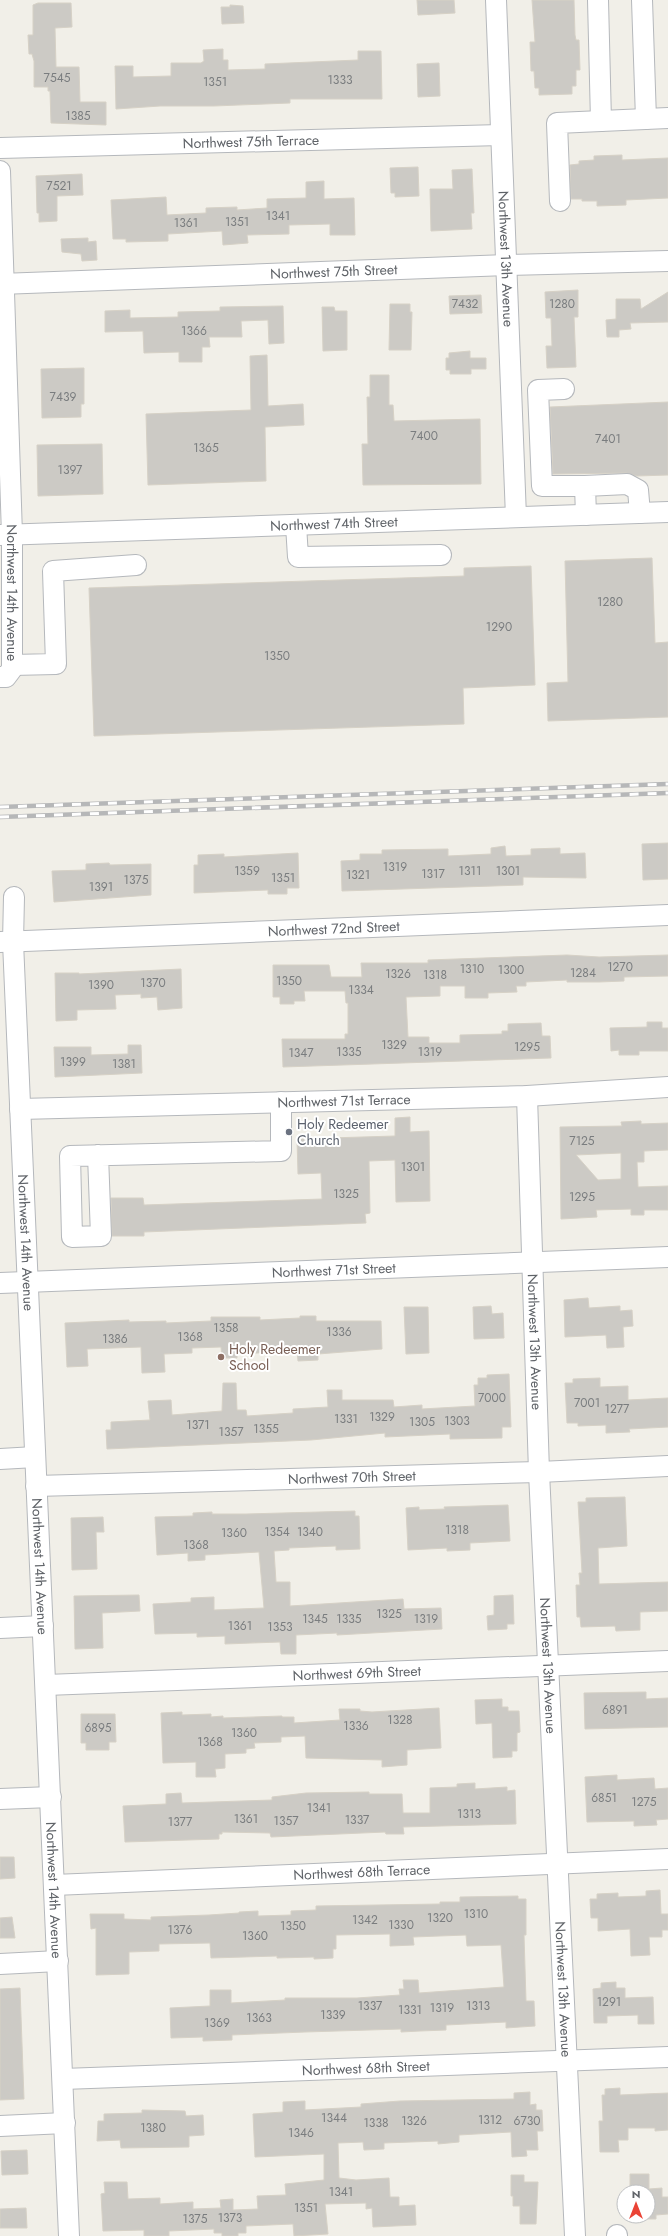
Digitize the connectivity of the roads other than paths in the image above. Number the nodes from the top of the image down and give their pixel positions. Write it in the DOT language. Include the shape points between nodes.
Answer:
graph roads {
  1 [pos="496,0"];
  2 [pos="598,0"];
  3 [pos="642,0"];
  4 [pos="668,118"];
  5 [pos="646,119"];
  6 [pos="601,121"];
  7 [pos="501,135"];
  8 [pos="0,148"];
  9 [pos="0,171"];
  10 [pos="560,201"];
  11 [pos="668,261"];
  12 [pos="507,265"];
  13 [pos="2,284"];
  14 [pos="3,319"];
  15 [pos="564,389"];
  16 [pos="538,390"];
  17 [pos="512,391"];
  18 [pos="539,411"];
  19 [pos="512,412"];
  20 [pos="515,486"];
  21 [pos="542,486"];
  22 [pos="585,486"];
  23 [pos="668,512"];
  24 [pos="640,513"];
  25 [pos="586,515"];
  26 [pos="516,517"];
  27 [pos="296,525"];
  28 [pos="6,535"];
  29 [pos="440,555"];
  30 [pos="136,565"];
  31 [pos="6,673"];
  32 [pos="14,897"];
  33 [pos="668,915"];
  34 [pos="6,942"];
  35 [pos="668,1087"];
  36 [pos="527,1096"];
  37 [pos="281,1102"];
  38 [pos="20,1109"];
  39 [pos="98,1155"];
  40 [pos="668,1257"];
  41 [pos="534,1263"];
  42 [pos="27,1282"];
  43 [pos="0,1283"];
  44 [pos="35,1457"];
  45 [pos="0,1459"];
  46 [pos="668,1466"];
  47 [pos="539,1472"];
  48 [pos="36,1486"];
  49 [pos="43,1626"];
  50 [pos="0,1628"];
  51 [pos="668,1661"];
  52 [pos="548,1665"];
  53 [pos="46,1685"];
  54 [pos="51,1797"];
  55 [pos="0,1799"];
  56 [pos="668,1859"];
  57 [pos="559,1862"];
  58 [pos="54,1885"];
  59 [pos="58,1961"];
  60 [pos="0,1964"];
  61 [pos="668,2057"];
  62 [pos="567,2061"];
  63 [pos="63,2079"];
  64 [pos="65,2123"];
  65 [pos="0,2126"];
  66 [pos="69,2236"];
  67 [pos="576,2236"];
  1 -- 7 [label="street, Northwest 13th Avenue"];
  2 -- 6 [label="street"];
  3 -- 5 [label="street"];
  4 -- 5 [label="street"];
  5 -- 6 [label="street"];
  6 -- 10 [label="street" via="556,123"];
  7 -- 8 [label="street, Northwest 75th Terrace"];
  7 -- 12 [label="street, Northwest 13th Avenue"];
  9 -- 13 [label="street, Northwest 14th Avenue"];
  11 -- 12 [label="street, Northwest 75th Street"];
  12 -- 13 [label="street, Northwest 75th Street"];
  12 -- 17 [label="street, Northwest 13th Avenue"];
  13 -- 14 [label="street, Northwest 14th Avenue"];
  14 -- 28 [label="street, Northwest 14th Avenue"];
  15 -- 16 [label="street"];
  16 -- 17 [label="street"];
  16 -- 18 [label="street"];
  17 -- 19 [label="street, Northwest 13th Avenue"];
  18 -- 19 [label="street"];
  18 -- 21 [label="street"];
  19 -- 20 [label="street, Northwest 13th Avenue"];
  20 -- 21 [label="street"];
  20 -- 26 [label="street, Northwest 13th Avenue"];
  21 -- 22 [label="street"];
  22 -- 24 [label="street" via="630,485 638,490"];
  22 -- 25 [label="street"];
  23 -- 24 [label="street, Northwest 74th Street"];
  24 -- 25 [label="street, Northwest 74th Street"];
  25 -- 26 [label="street, Northwest 74th Street"];
  26 -- 27 [label="street, Northwest 74th Street"];
  27 -- 28 [label="street, Northwest 74th Street"];
  27 -- 29 [label="street" via="298,556"];
  28 -- 31 [label="street, Northwest 14th Avenue"];
  30 -- 31 [label="street" via="53,570 56,664"];
  32 -- 34 [label="street, Northwest 14th Avenue"];
  33 -- 34 [label="street, Northwest 72nd Street"];
  34 -- 38 [label="street, Northwest 14th Avenue"];
  35 -- 36 [label="street, Northwest 71st Terrace"];
  36 -- 37 [label="street, Northwest 71st Terrace"];
  36 -- 41 [label="street, Northwest 13th Avenue"];
  37 -- 38 [label="street, Northwest 71st Terrace"];
  37 -- 39 [label="street" via="281,1151"];
  38 -- 42 [label="street, Northwest 14th Avenue"];
  40 -- 41 [label="street, Northwest 71st Street"];
  41 -- 42 [label="street, Northwest 71st Street"];
  41 -- 47 [label="street, Northwest 13th Avenue"];
  42 -- 43 [label="street, Northwest 71st Street"];
  42 -- 44 [label="street, Northwest 14th Avenue"];
  44 -- 45 [label="street"];
  44 -- 48 [label="street, Northwest 14th Avenue"];
  46 -- 47 [label="street, Northwest 70th Street"];
  47 -- 48 [label="street, Northwest 70th Street"];
  47 -- 52 [label="street, Northwest 13th Avenue"];
  48 -- 49 [label="street, Northwest 14th Avenue"];
  49 -- 50 [label="street"];
  49 -- 53 [label="street, Northwest 14th Avenue"];
  51 -- 52 [label="street, Northwest 69th Street"];
  52 -- 53 [label="street, Northwest 69th Street"];
  52 -- 57 [label="street, Northwest 13th Avenue"];
  53 -- 54 [label="street, Northwest 14th Avenue"];
  54 -- 55 [label="street"];
  54 -- 58 [label="street, Northwest 14th Avenue"];
  56 -- 57 [label="street, Northwest 68th Terrace"];
  57 -- 58 [label="street, Northwest 68th Terrace"];
  57 -- 62 [label="street, Northwest 13th Avenue"];
  58 -- 59 [label="street, Northwest 14th Avenue"];
  59 -- 60 [label="street"];
  59 -- 63 [label="street, Northwest 14th Avenue"];
  61 -- 62 [label="street, Northwest 68th Street"];
  62 -- 63 [label="street, Northwest 68th Street"];
  62 -- 67 [label="street, Northwest 13th Avenue"];
  63 -- 64 [label="street, Northwest 14th Avenue"];
  64 -- 65 [label="street"];
  64 -- 66 [label="street, Northwest 14th Avenue"];
}
